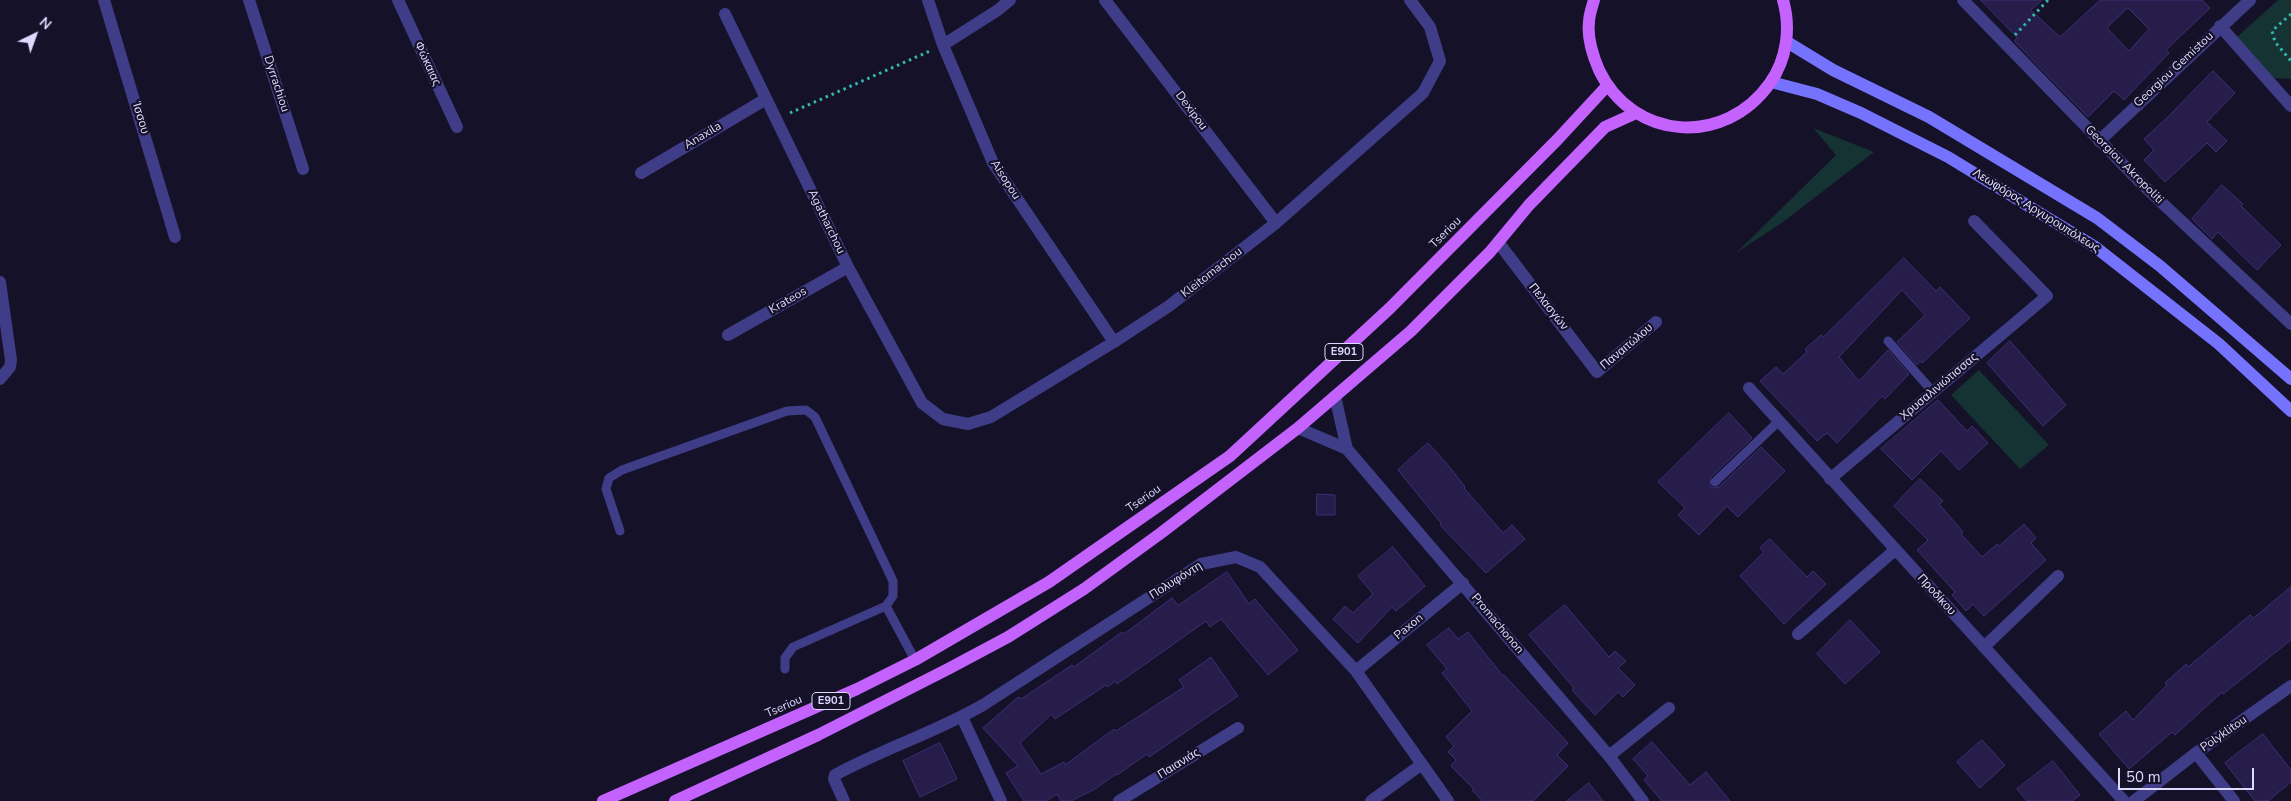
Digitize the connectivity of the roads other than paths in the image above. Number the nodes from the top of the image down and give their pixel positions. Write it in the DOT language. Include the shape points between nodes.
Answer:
graph roads {
  1 [pos="104,0"];
  2 [pos="249,0"];
  3 [pos="398,0"];
  4 [pos="928,0"];
  5 [pos="1010,0"];
  6 [pos="1105,0"];
  7 [pos="1410,0"];
  8 [pos="1594,0"];
  9 [pos="1783,0"];
  10 [pos="1963,0"];
  11 [pos="2250,0"];
  12 [pos="725,14"];
  13 [pos="2220,26"];
  14 [pos="1787,42"];
  15 [pos="943,46"];
  16 [pos="1771,82"];
  17 [pos="1607,86"];
  18 [pos="766,99"];
  19 [pos="2291,106"];
  20 [pos="1636,113"];
  21 [pos="457,127"];
  22 [pos="2099,141"];
  23 [pos="303,168"];
  24 [pos="641,173"];
  25 [pos="1974,221"];
  26 [pos="1276,223"];
  27 [pos="175,237"];
  28 [pos="1498,242"];
  29 [pos="848,267"];
  30 [pos="0,282"];
  31 [pos="1656,322"];
  32 [pos="2291,324"];
  33 [pos="728,335"];
  34 [pos="1114,342"];
  35 [pos="1888,342"];
  36 [pos="1597,372"];
  37 [pos="1,378"];
  38 [pos="2291,380"];
  39 [pos="1749,388"];
  40 [pos="1933,392"];
  41 [pos="1335,396"];
  42 [pos="2291,411"];
  43 [pos="943,419"];
  44 [pos="1779,421"];
  45 [pos="1298,428"];
  46 [pos="1348,449"];
  47 [pos="1830,479"];
  48 [pos="1715,482"];
  49 [pos="620,531"];
  50 [pos="1895,550"];
  51 [pos="2058,576"];
  52 [pos="1463,583"];
  53 [pos="886,606"];
  54 [pos="1798,634"];
  55 [pos="1984,647"];
  56 [pos="915,660"];
  57 [pos="784,669"];
  58 [pos="1356,671"];
  59 [pos="2291,686"];
  60 [pos="1669,708"];
  61 [pos="962,718"];
  62 [pos="1238,728"];
  63 [pos="2196,753"];
  64 [pos="1609,756"];
  65 [pos="1422,764"];
  66 [pos="603,801"];
  67 [pos="675,801"];
  68 [pos="844,801"];
  69 [pos="1001,801"];
  70 [pos="1119,801"];
  71 [pos="1371,801"];
  72 [pos="1448,801"];
  73 [pos="1643,801"];
  74 [pos="2124,801"];
  75 [pos="2134,801"];
  76 [pos="2234,801"];
  1 -- 27 [label="street, Ίσσου"];
  2 -- 23 [label="street, Dyrrachiou"];
  3 -- 21 [label="street, Φώκαιας"];
  4 -- 15 [label="street, Aisopou"];
  5 -- 15 [label="street"];
  6 -- 26 [label="street, Dexipou"];
  7 -- 26 [label="street, Kleitomachou" via="1430,27 1440,62 1423,93"];
  8 -- 17 [label="main road" via="1588,22 1592,56"];
  9 -- 14 [label="main road" via="1787,15"];
  10 -- 22 [label="street, Georgiou Akropoliti"];
  11 -- 13 [label="street, Georgiou Gemistou"];
  12 -- 18 [label="street, Agatharchou"];
  13 -- 19 [label="street"];
  13 -- 22 [label="street, Georgiou Gemistou"];
  14 -- 16 [label="main road" via="1778,72"];
  14 -- 38 [label="main road, Λεωφόρος Αργυρουπόλεως" via="1833,70 1929,117 2097,218 2213,310"];
  15 -- 34 [label="street, Aisopou" via="993,163"];
  16 -- 20 [label="main road" via="1760,98 1740,114 1716,124 1691,128 1665,125"];
  16 -- 42 [label="main road, Λεωφόρος Αργυρουπόλεως" via="1817,94 1948,157 2094,246 2219,344"];
  17 -- 20 [label="main road"];
  17 -- 56 [label="main road, Tseriou / E901" via="1558,140 1390,308 1230,456 1049,582"];
  18 -- 24 [label="street, Anaxila"];
  18 -- 29 [label="street, Agatharchou"];
  20 -- 28 [label="main road, E901" via="1605,127"];
  22 -- 32 [label="street, Georgiou Akropoliti"];
  25 -- 40 [label="street, Χρυσαλινιώτισσας" via="2047,296"];
  26 -- 34 [label="street, Kleitomachou" via="1169,306"];
  28 -- 36 [label="street, Πελασγών"];
  28 -- 41 [label="main road, E901" via="1410,330"];
  29 -- 33 [label="street, Krateos"];
  29 -- 43 [label="street, Agatharchou" via="922,403"];
  30 -- 37 [label="street" via="11,360 10,367"];
  31 -- 36 [label="street, Παναιτώλου"];
  34 -- 43 [label="street, Kleitomachou" via="991,417 968,424"];
  35 -- 40 [label="lane"];
  39 -- 44 [label="street, Προδίκου"];
  40 -- 47 [label="street, Χρυσαλινιώτισσας"];
  41 -- 45 [label="main road, E901"];
  41 -- 46 [label="street, Promachonon"];
  44 -- 47 [label="street, Προδίκου"];
  44 -- 48 [label="lane"];
  45 -- 46 [label="street, Promachonon"];
  45 -- 67 [label="main road, E901" via="1092,583 1008,637 818,736"];
  46 -- 52 [label="street, Promachonon"];
  47 -- 50 [label="street, Προδίκου"];
  49 -- 53 [label="lane" via="606,489 609,478 622,470 787,411 806,410 815,417 893,581 892,596"];
  50 -- 54 [label="street"];
  50 -- 55 [label="street, Προδίκου"];
  51 -- 55 [label="street"];
  52 -- 58 [label="street, Paxon"];
  52 -- 64 [label="street, Promachonon"];
  53 -- 56 [label="lane"];
  53 -- 57 [label="lane" via="793,647 785,658"];
  55 -- 74 [label="street, Προδίκου"];
  56 -- 66 [label="main road, Tseriou / E901" via="840,697"];
  58 -- 61 [label="street, Πολυφόντη" via="1260,567 1236,557 1202,564"];
  58 -- 65 [label="street, Πολυφόντη"];
  59 -- 63 [label="street, Polyklitou"];
  60 -- 64 [label="street"];
  61 -- 68 [label="street, Πολυφόντη" via="835,775"];
  61 -- 69 [label="street"];
  62 -- 70 [label="street, Παιανιάς"];
  63 -- 75 [label="street, Polyklitou"];
  63 -- 76 [label="street"];
  64 -- 73 [label="street, Promachonon"];
  65 -- 71 [label="street"];
  65 -- 72 [label="street, Πολυφόντη"];
}
